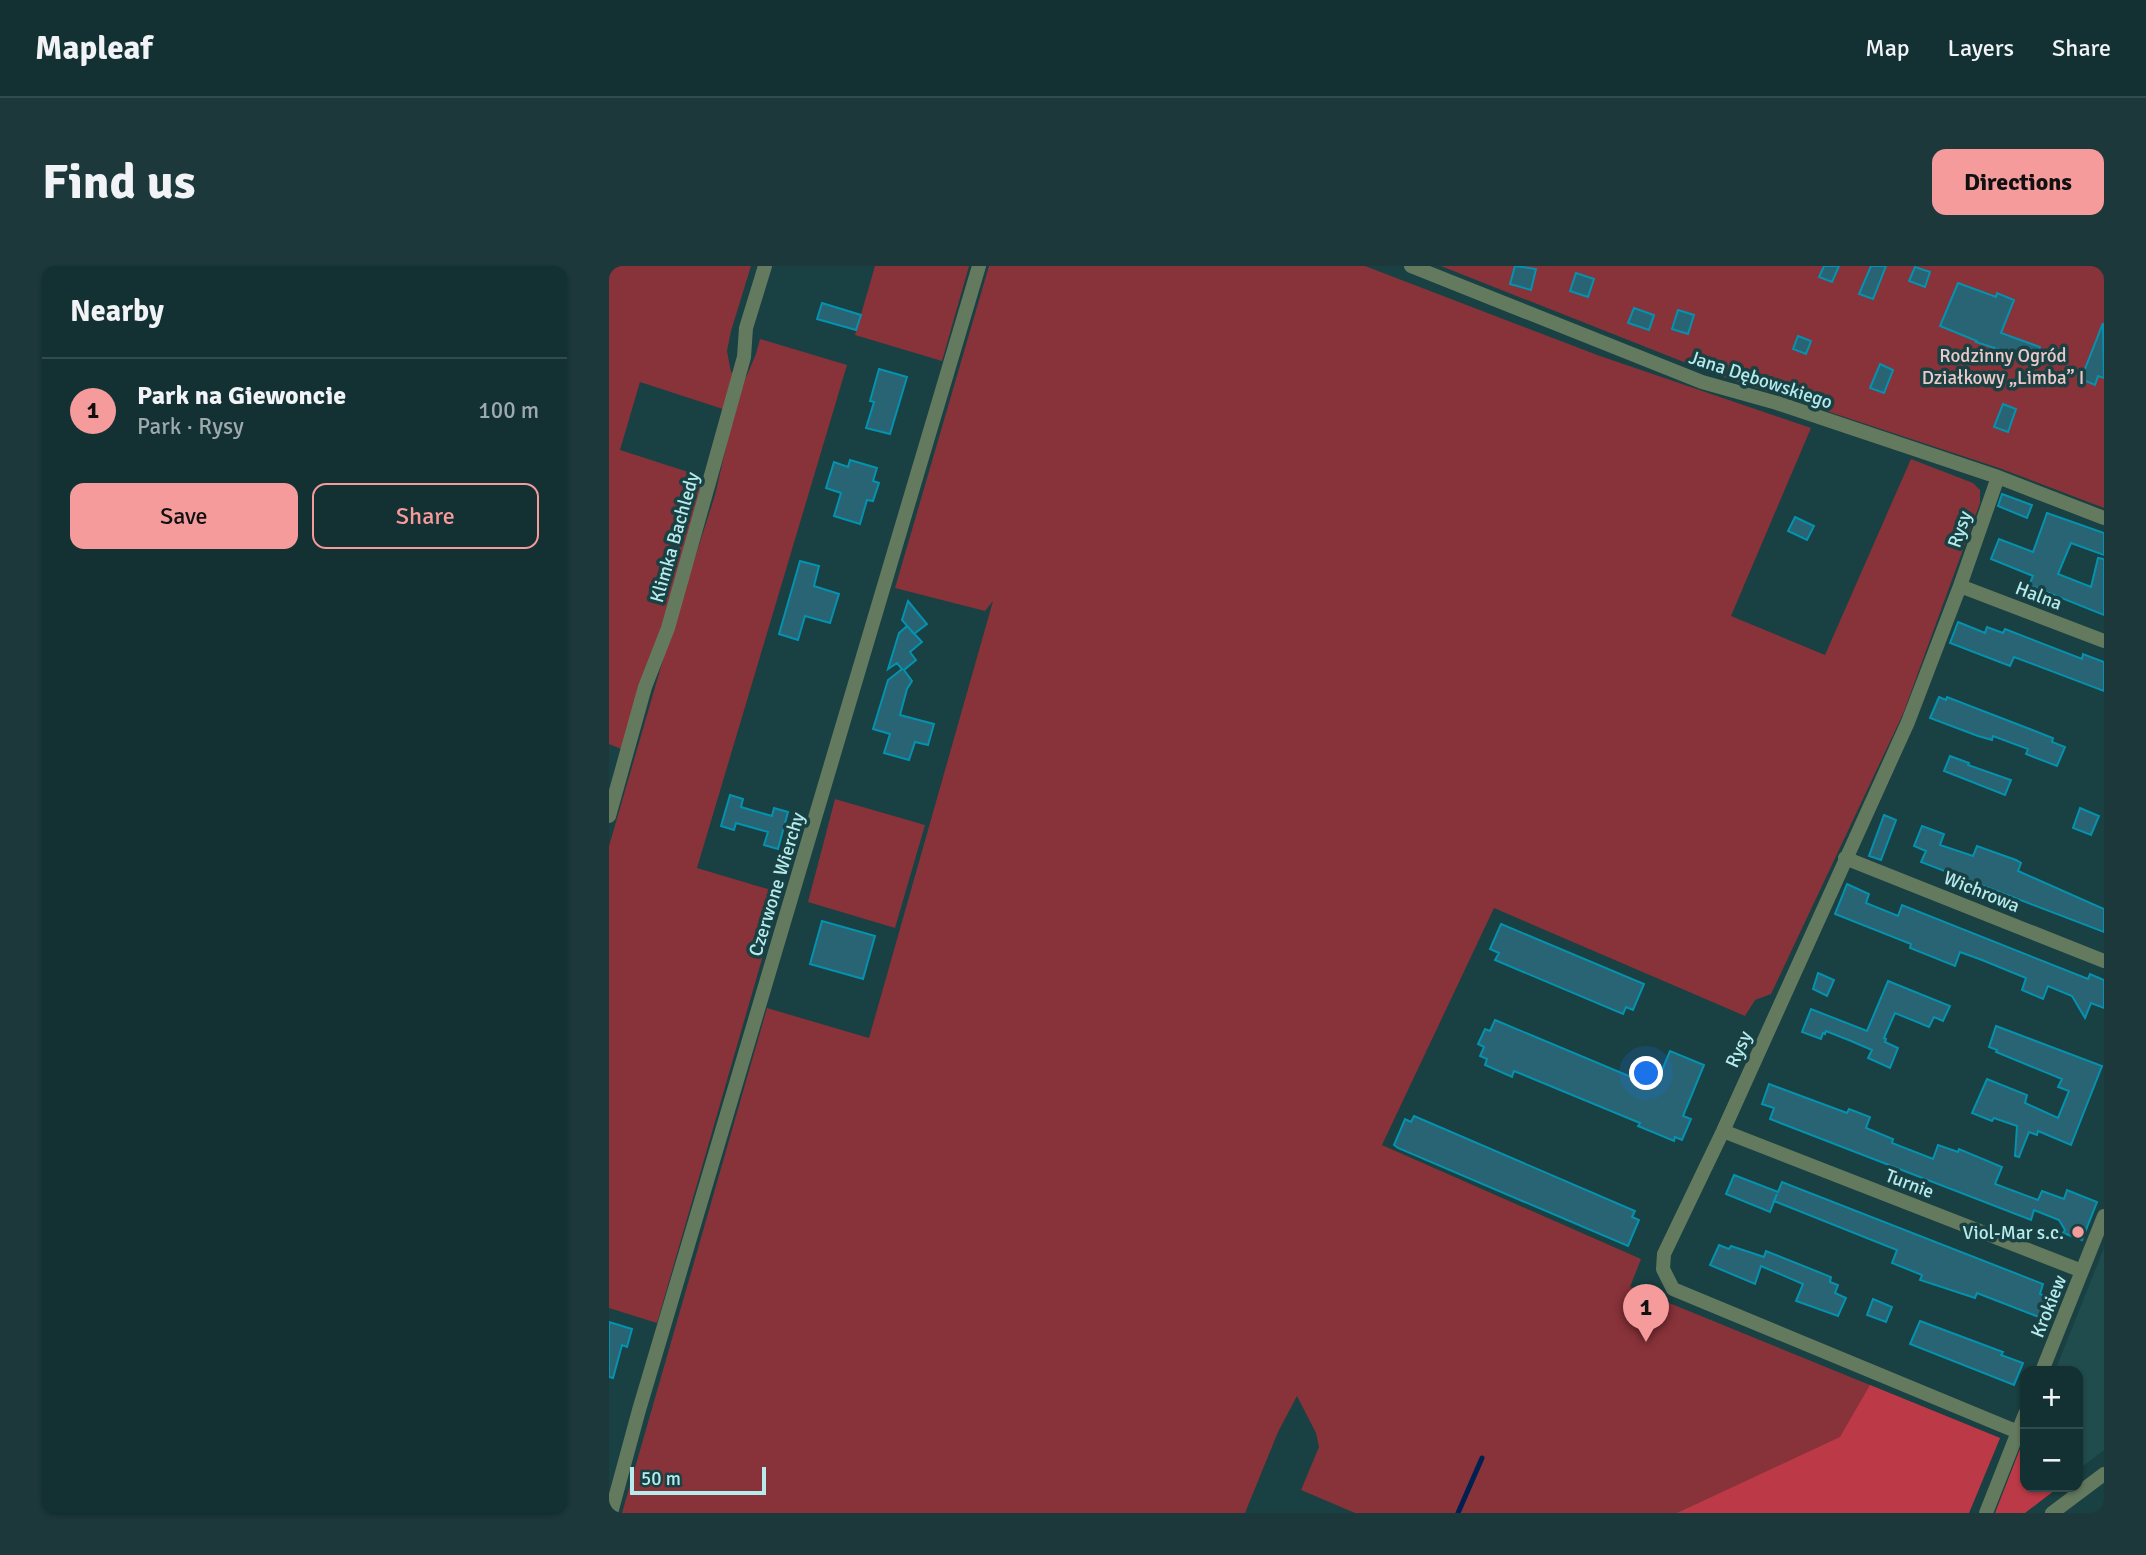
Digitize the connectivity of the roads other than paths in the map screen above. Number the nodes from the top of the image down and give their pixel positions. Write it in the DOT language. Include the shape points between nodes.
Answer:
graph roads {
  1 [pos="765,266"];
  2 [pos="979,266"];
  3 [pos="1411,266"];
  4 [pos="1998,477"];
  5 [pos="2104,518"];
  6 [pos="1960,586"];
  7 [pos="2104,641"];
  8 [pos="609,816"];
  9 [pos="1845,858"];
  10 [pos="2104,961"];
  11 [pos="1723,1131"];
  12 [pos="2104,1216"];
  13 [pos="2082,1271"];
  14 [pos="2044,1366"];
  15 [pos="2020,1427"];
  16 [pos="2018,1432"];
  17 [pos="2104,1474"];
  18 [pos="611,1513"];
  19 [pos="1986,1513"];
  20 [pos="2052,1513"];
  1 -- 8 [label="street, Klimka Bachledy" via="711,479"];
  2 -- 18 [label="street, Czerwone Wierchy"];
  3 -- 4 [label="street, Jana Dębowskiego" via="1702,382"];
  4 -- 5 [label="street, Jana Dębowskiego"];
  4 -- 6 [label="street, Rysy"];
  6 -- 7 [label="street, Halna"];
  6 -- 9 [label="street, Rysy" via="1908,722"];
  9 -- 10 [label="street, Wichrowa"];
  9 -- 11 [label="street, Rysy"];
  11 -- 13 [label="street, Turnie"];
  11 -- 16 [label="street, Rysy" via="1664,1254 1663,1269 1673,1289"];
  12 -- 13 [label="street, Krokiew"];
  13 -- 14 [label="street, Krokiew"];
  15 -- 16 [label="street"];
  16 -- 19 [label="street"];
  17 -- 20 [label="street"];
}
